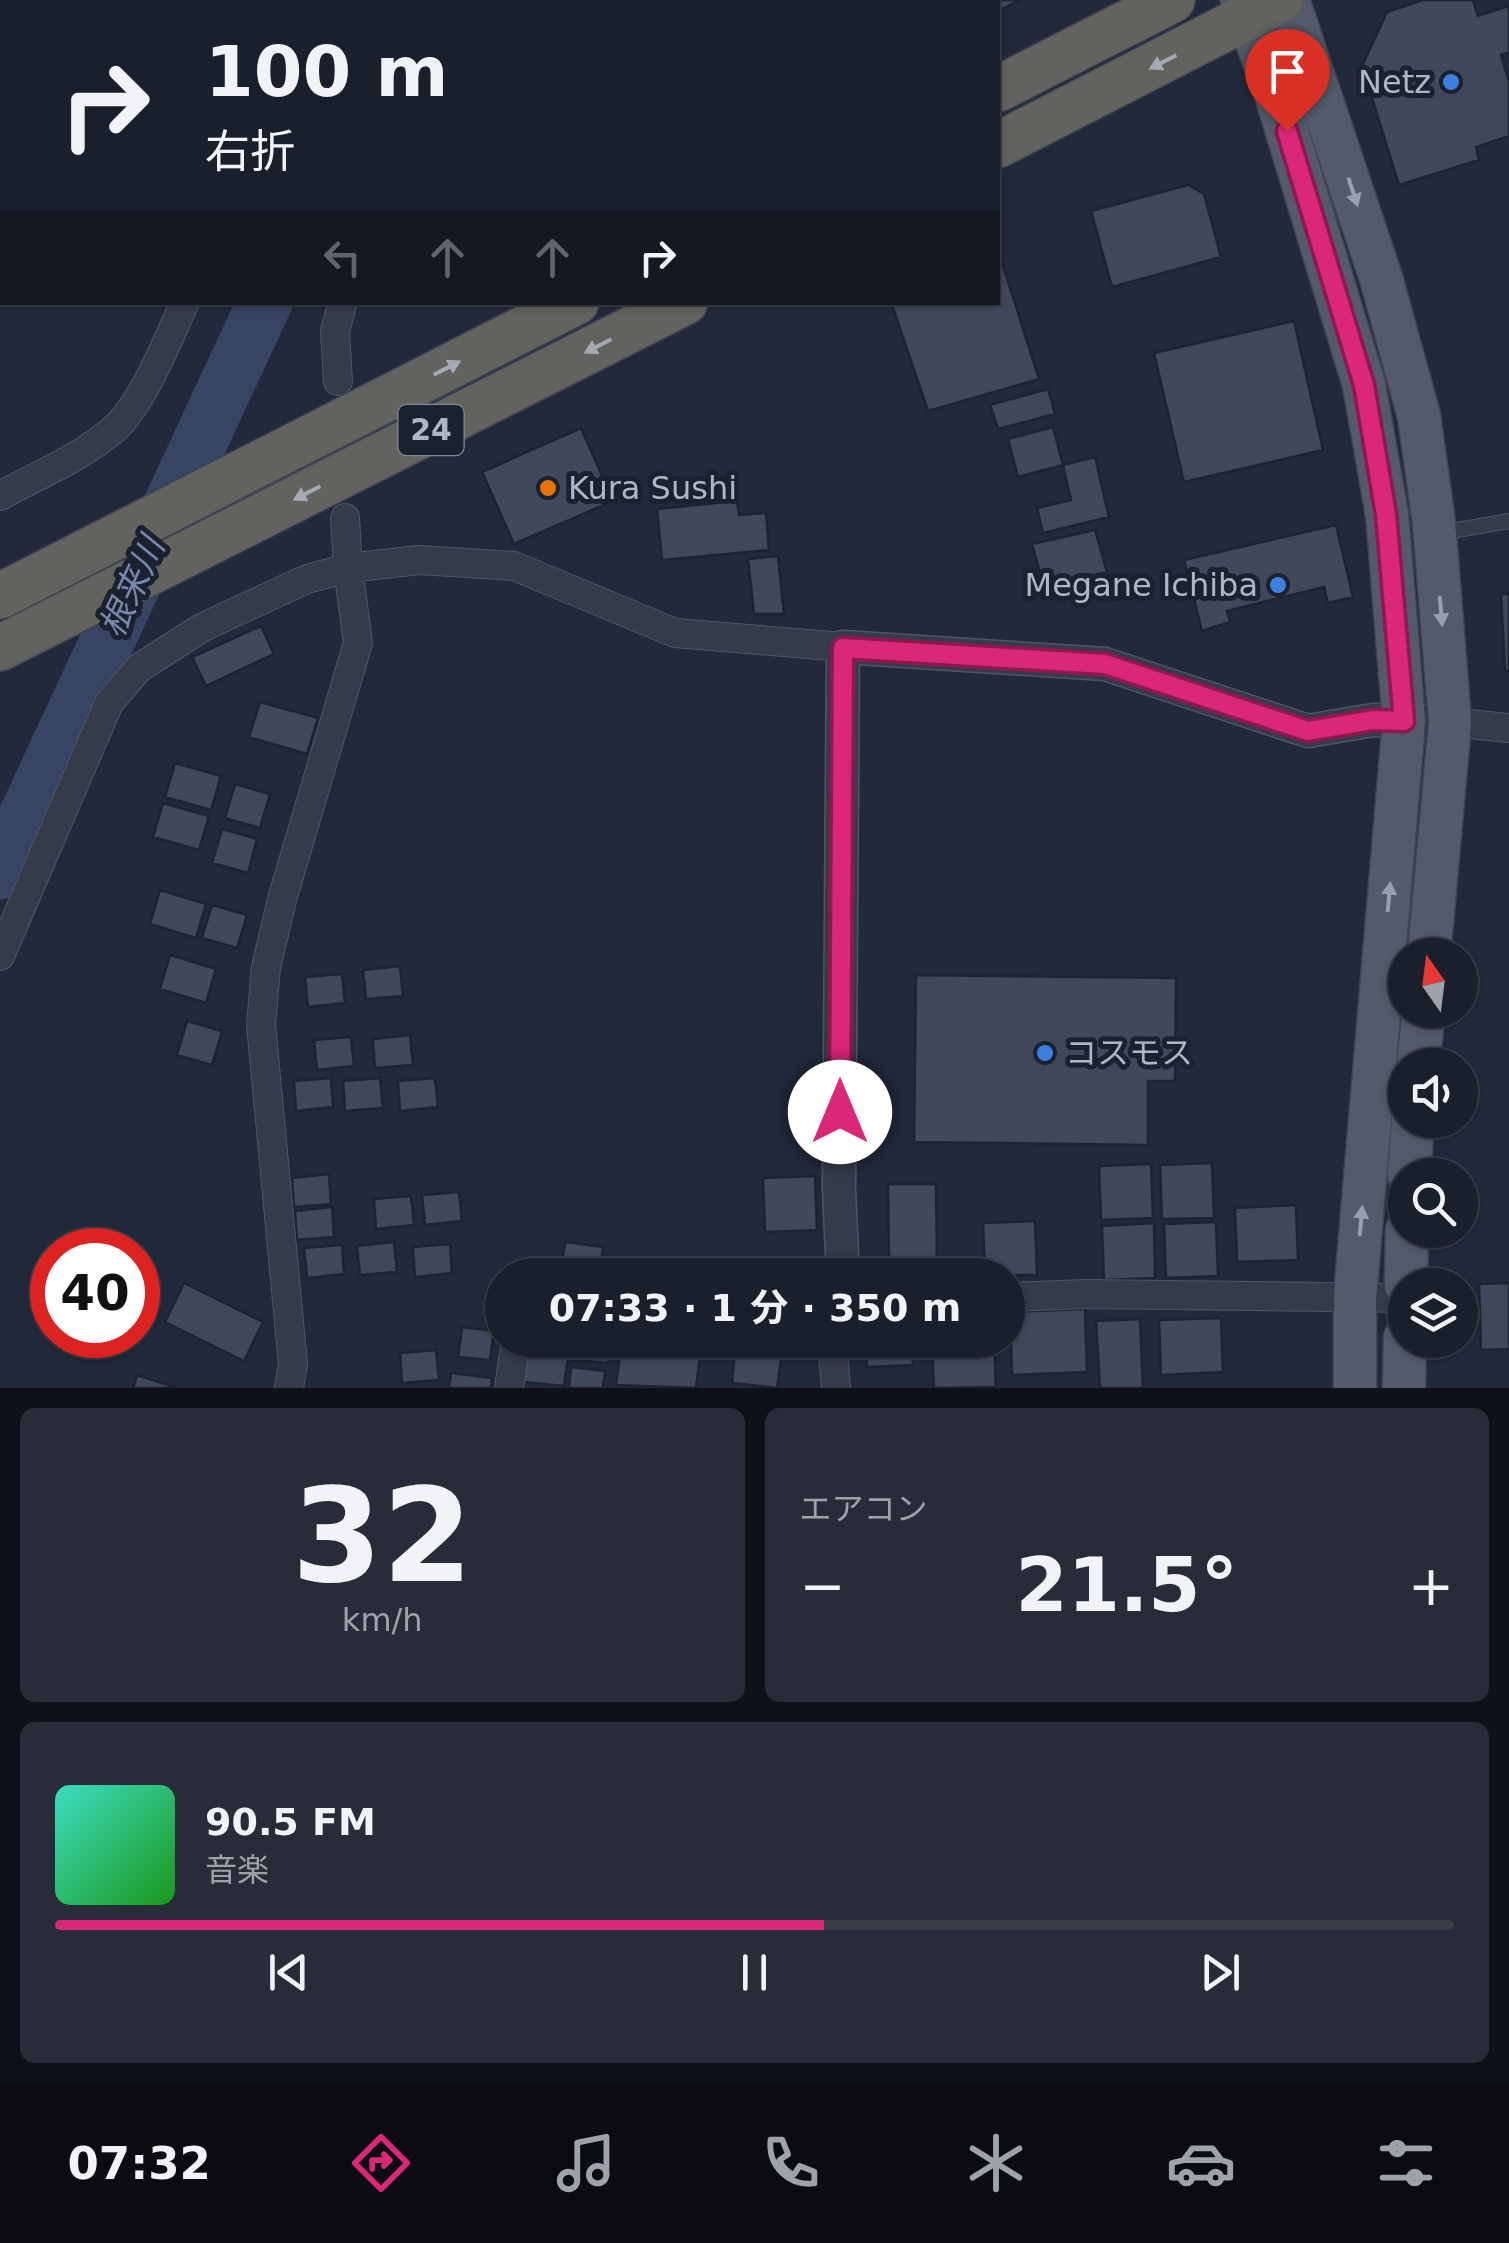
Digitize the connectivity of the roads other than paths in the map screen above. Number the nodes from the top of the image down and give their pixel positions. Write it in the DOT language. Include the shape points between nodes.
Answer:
graph roads {
  1 [pos="1172,0"];
  2 [pos="1265,4"];
  3 [pos="1000,87"];
  4 [pos="1000,144"];
  5 [pos="183,305"];
  6 [pos="342,305"];
  7 [pos="570,305"];
  8 [pos="679,305"];
  9 [pos="338,381"];
  10 [pos="0,496"];
  11 [pos="345,518"];
  12 [pos="1509,521"];
  13 [pos="1435,534"];
  14 [pos="348,568"];
  15 [pos="0,596"];
  16 [pos="0,648"];
  17 [pos="843,648"];
  18 [pos="1404,721"];
  19 [pos="1450,722"];
  20 [pos="1509,728"];
  21 [pos="1431,938"];
  22 [pos="0,956"];
  23 [pos="842,1258"];
  24 [pos="1025,1296"];
  25 [pos="1355,1297"];
  26 [pos="1388,1298"];
  27 [pos="514,1358"];
  28 [pos="834,1358"];
  29 [pos="1405,1358"];
  30 [pos="289,1388"];
  31 [pos="510,1388"];
  32 [pos="836,1388"];
  33 [pos="1356,1388"];
  34 [pos="1404,1388"];
  1 -- 3 [label="highway"];
  2 -- 4 [label="highway, one-way"];
  2 -- 13 [label="main road, one-way" via="1382,278 1420,416"];
  2 -- 18 [label="main road" via="1276,95 1364,385 1386,514"];
  5 -- 10 [label="street" via="150,378 116,428"];
  6 -- 9 [label="street"];
  15 -- 7 [label="highway, 24, one-way"];
  8 -- 16 [label="highway, 24, one-way"];
  11 -- 14 [label="street"];
  12 -- 13 [label="lane"];
  13 -- 19 [label="main road, one-way"];
  14 -- 17 [label="street" via="419,560 514,566 675,634"];
  14 -- 22 [label="street" via="308,578 203,627 140,668 109,704"];
  14 -- 30 [label="street" via="358,643 266,967 262,1025 293,1364"];
  17 -- 18 [label="street" via="1105,664 1308,731"];
  17 -- 23 [label="street"];
  18 -- 19 [label="street"];
  25 -- 18 [label="main road, one-way"];
  19 -- 20 [label="street"];
  19 -- 21 [label="main road"];
  24 -- 25 [label="street"];
  25 -- 26 [label="street"];
  25 -- 33 [label="main road"];
  27 -- 31 [label="street"];
  28 -- 32 [label="street"];
  29 -- 34 [label="main road"];
}
